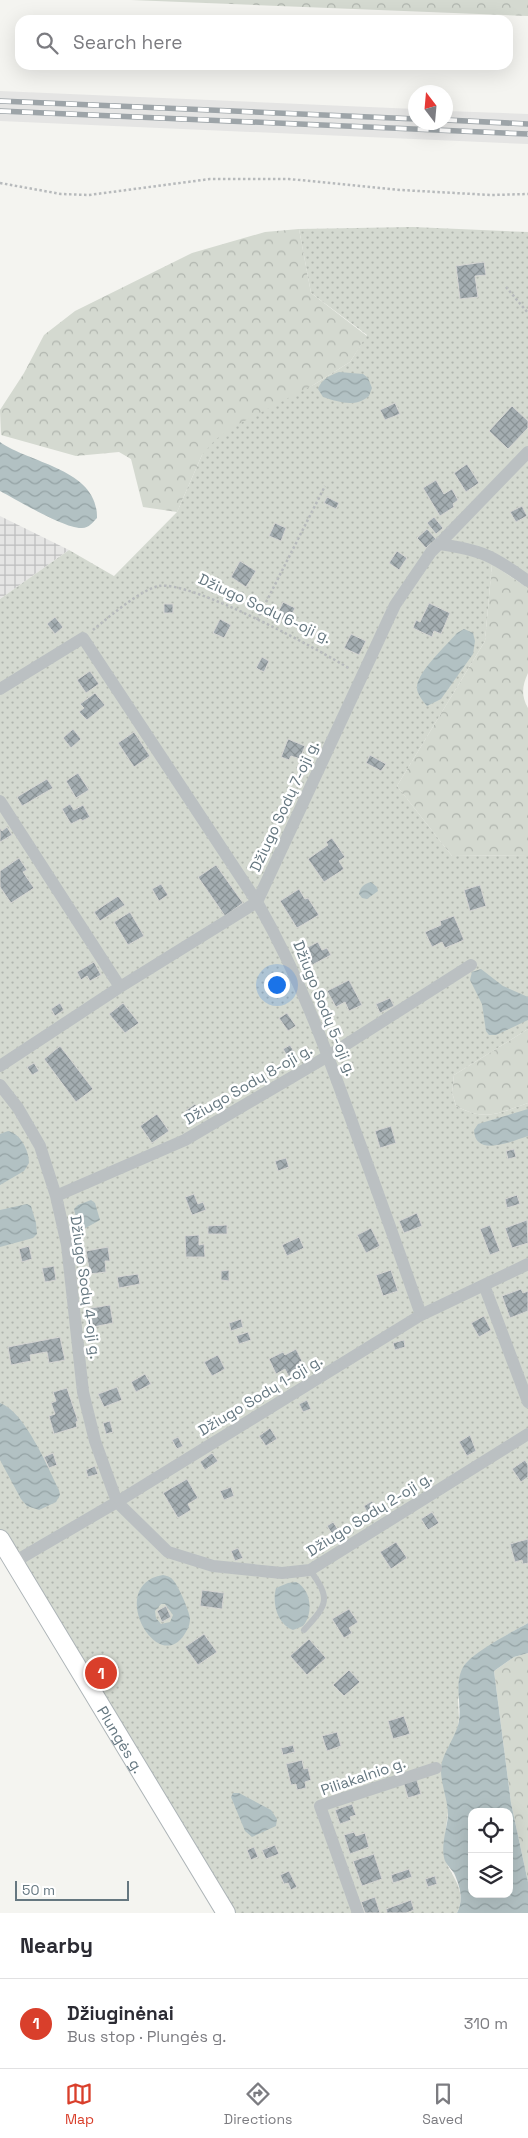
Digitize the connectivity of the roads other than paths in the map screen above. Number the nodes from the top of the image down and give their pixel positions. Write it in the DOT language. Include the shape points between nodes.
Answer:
graph roads {
  1 [pos="528,452"];
  2 [pos="439,544"];
  3 [pos="528,580"];
  4 [pos="0,689"];
  5 [pos="0,801"];
  6 [pos="257,902"];
  7 [pos="471,965"];
  8 [pos="120,987"];
  9 [pos="328,1056"];
  10 [pos="0,1066"];
  11 [pos="0,1085"];
  12 [pos="56,1196"];
  13 [pos="528,1264"];
  14 [pos="484,1285"];
  15 [pos="421,1315"];
  16 [pos="528,1402"];
  17 [pos="528,1434"];
  18 [pos="116,1502"];
  19 [pos="0,1539"];
  20 [pos="14,1562"];
  21 [pos="310,1570"];
  22 [pos="304,1630"];
  23 [pos="436,1768"];
  24 [pos="226,1913"];
  25 [pos="358,1913"];
  1 -- 2 [label="street, Džiugo Sodų 7-oji g."];
  2 -- 3 [label="street" via="471,548 497,558"];
  2 -- 6 [label="street, Džiugo Sodų 7-oji g." via="395,605"];
  4 -- 6 [label="street, Džiugo Sodų 5-oji g." via="83,638"];
  5 -- 8 [label="street"];
  6 -- 8 [label="street"];
  6 -- 9 [label="street, Džiugo Sodų 5-oji g." via="283,947"];
  7 -- 9 [label="street, Džiugo Sodų 8-oji g."];
  8 -- 10 [label="street"];
  9 -- 12 [label="street, Džiugo Sodų 8-oji g." via="185,1140"];
  9 -- 15 [label="street, Džiugo Sodų 5-oji g."];
  11 -- 12 [label="street, Džiugo Sodų 4-oji g." via="40,1146"];
  12 -- 18 [label="street, Džiugo Sodų 4-oji g." via="67,1244 83,1392 95,1441"];
  13 -- 14 [label="street, Džiugo Sodų 1-oji g."];
  14 -- 15 [label="street, Džiugo Sodų 1-oji g."];
  14 -- 16 [label="street"];
  15 -- 18 [label="street, Džiugo Sodų 1-oji g."];
  17 -- 21 [label="street, Džiugo Sodų 2-oji g."];
  18 -- 20 [label="street, Džiugo Sodų 1-oji g."];
  18 -- 21 [label="street, Džiugo Sodų 2-oji g." via="168,1552 213,1566 282,1573"];
  19 -- 20 [label="main road, Plungės g."];
  20 -- 24 [label="main road, Plungės g."];
  21 -- 22 [label="lane" via="324,1590 324,1602 319,1614"];
  23 -- 25 [label="street, Piliakalnio g." via="320,1806"];
}
